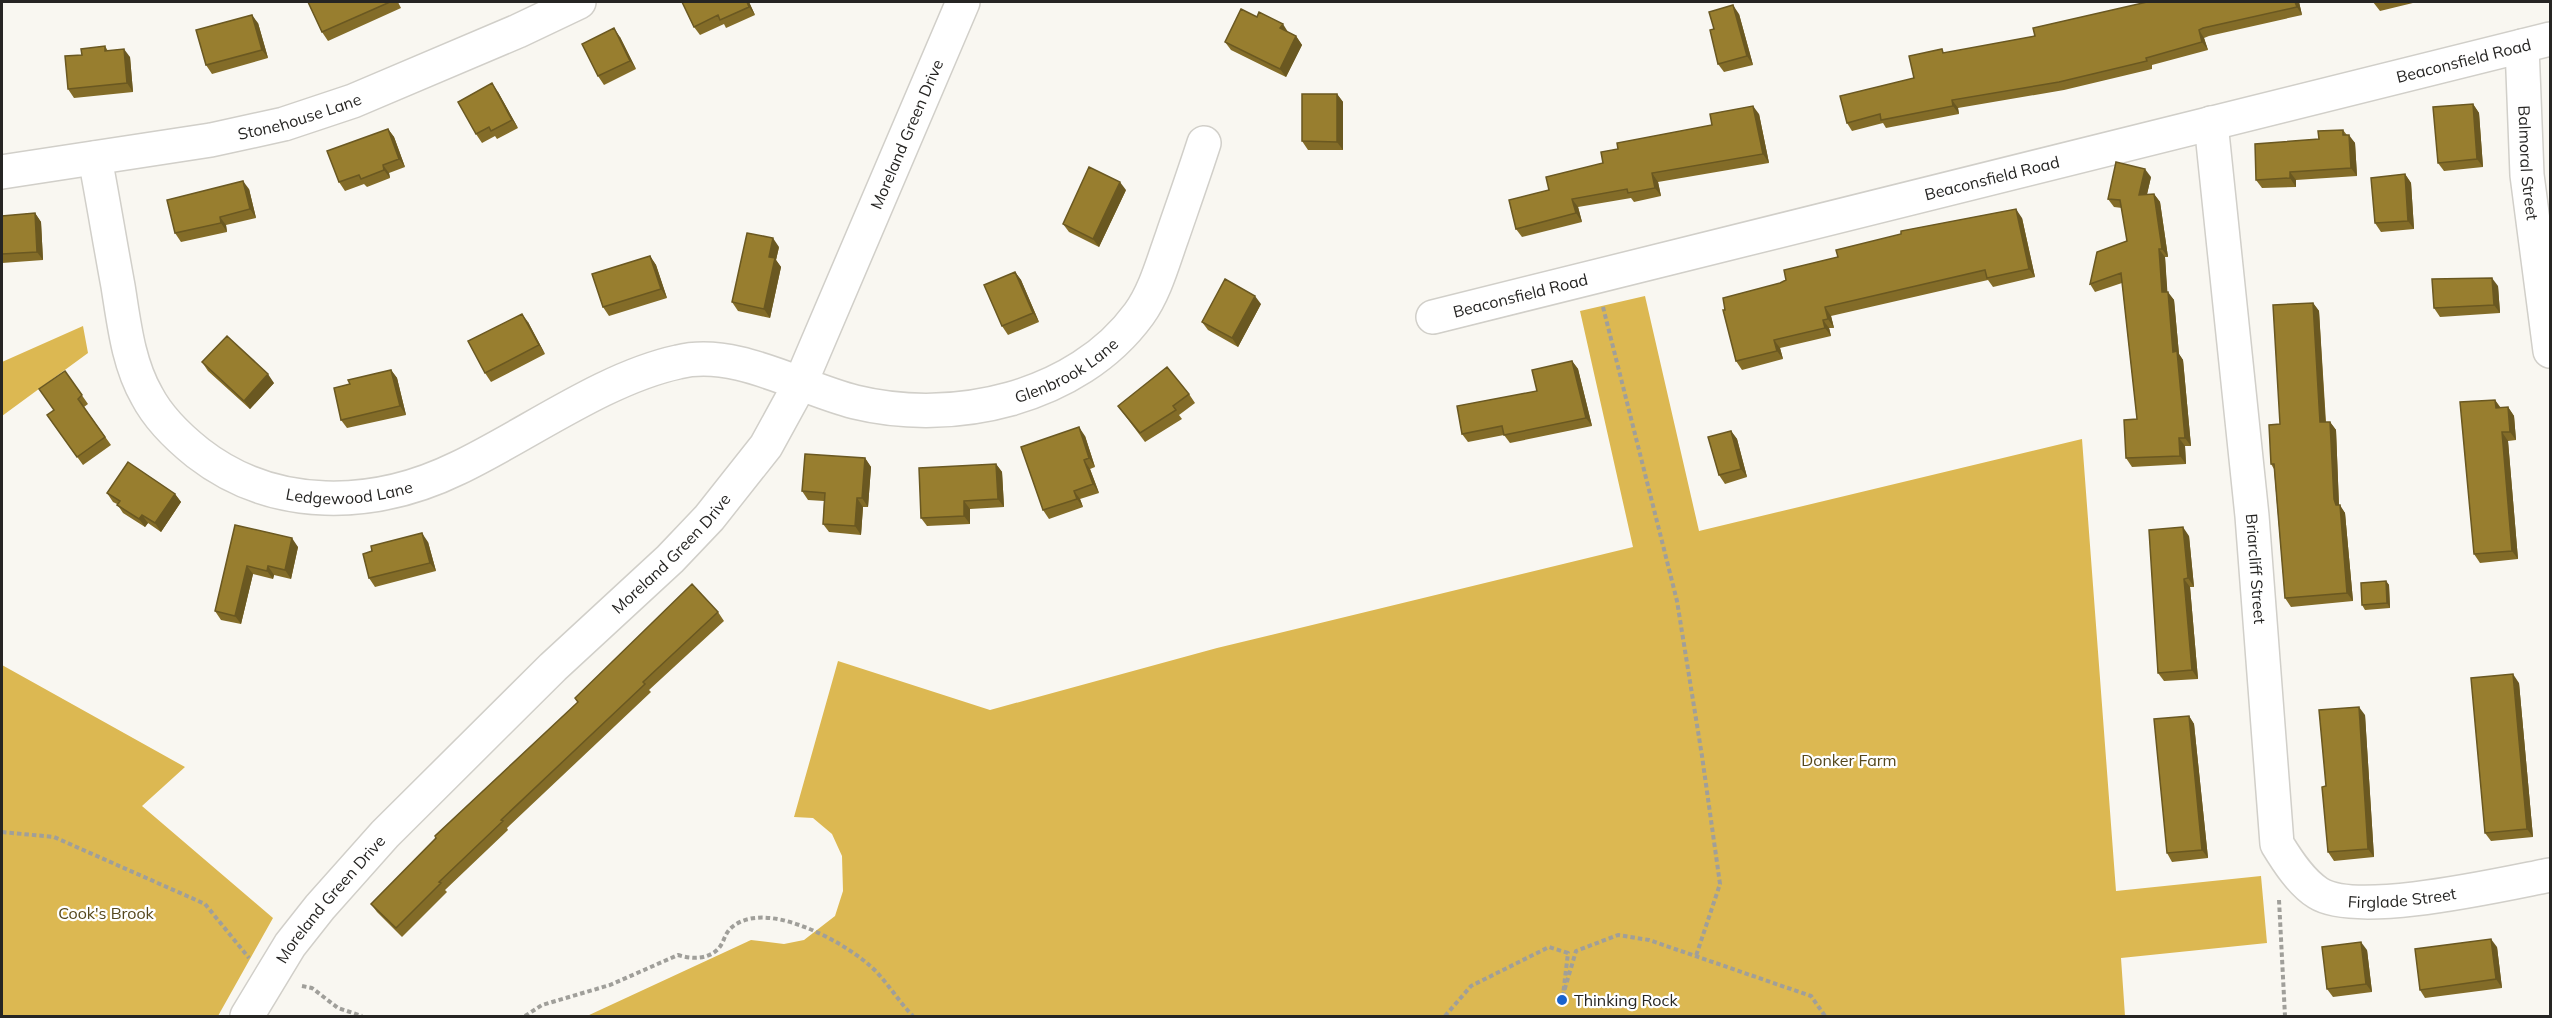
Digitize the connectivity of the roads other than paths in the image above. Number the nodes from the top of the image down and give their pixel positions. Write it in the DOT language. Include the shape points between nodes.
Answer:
graph roads {
  1 [pos="579,2"];
  2 [pos="963,2"];
  3 [pos="2536,42"];
  4 [pos="2211,123"];
  5 [pos="1204,143"];
  6 [pos="95,158"];
  7 [pos="2,172"];
  8 [pos="1433,317"];
  9 [pos="2550,351"];
  10 [pos="800,384"];
  11 [pos="2277,844"];
  12 [pos="2550,875"];
  13 [pos="247,1017"];
  1 -- 6 [label="street, Stonehouse Lane" via="464,54 309,116 235,135"];
  2 -- 10 [label="street, Moreland Green Drive"];
  3 -- 4 [label="street, Beaconsfield Road"];
  3 -- 9 [label="street, Balmoral Street" via="2527,175"];
  4 -- 8 [label="street, Beaconsfield Road"];
  4 -- 11 [label="street, Briarcliff Street" via="2252,516"];
  5 -- 10 [label="street, Glenbrook Lane" via="1159,275 1139,313 1112,342 1047,387 986,405 921,410 854,402"];
  6 -- 7 [label="street, Stonehouse Lane"];
  6 -- 10 [label="street, Ledgewood Lane" via="127,341 146,395 173,432 208,460 247,483 273,492 328,500 397,489 452,471 632,375 683,360 737,363"];
  10 -- 13 [label="street, Moreland Green Drive" via="766,446 709,518 385,834 320,907 267,980"];
  11 -- 12 [label="street, Firglade Street" via="2292,868 2319,894 2353,902 2419,899"];
}
